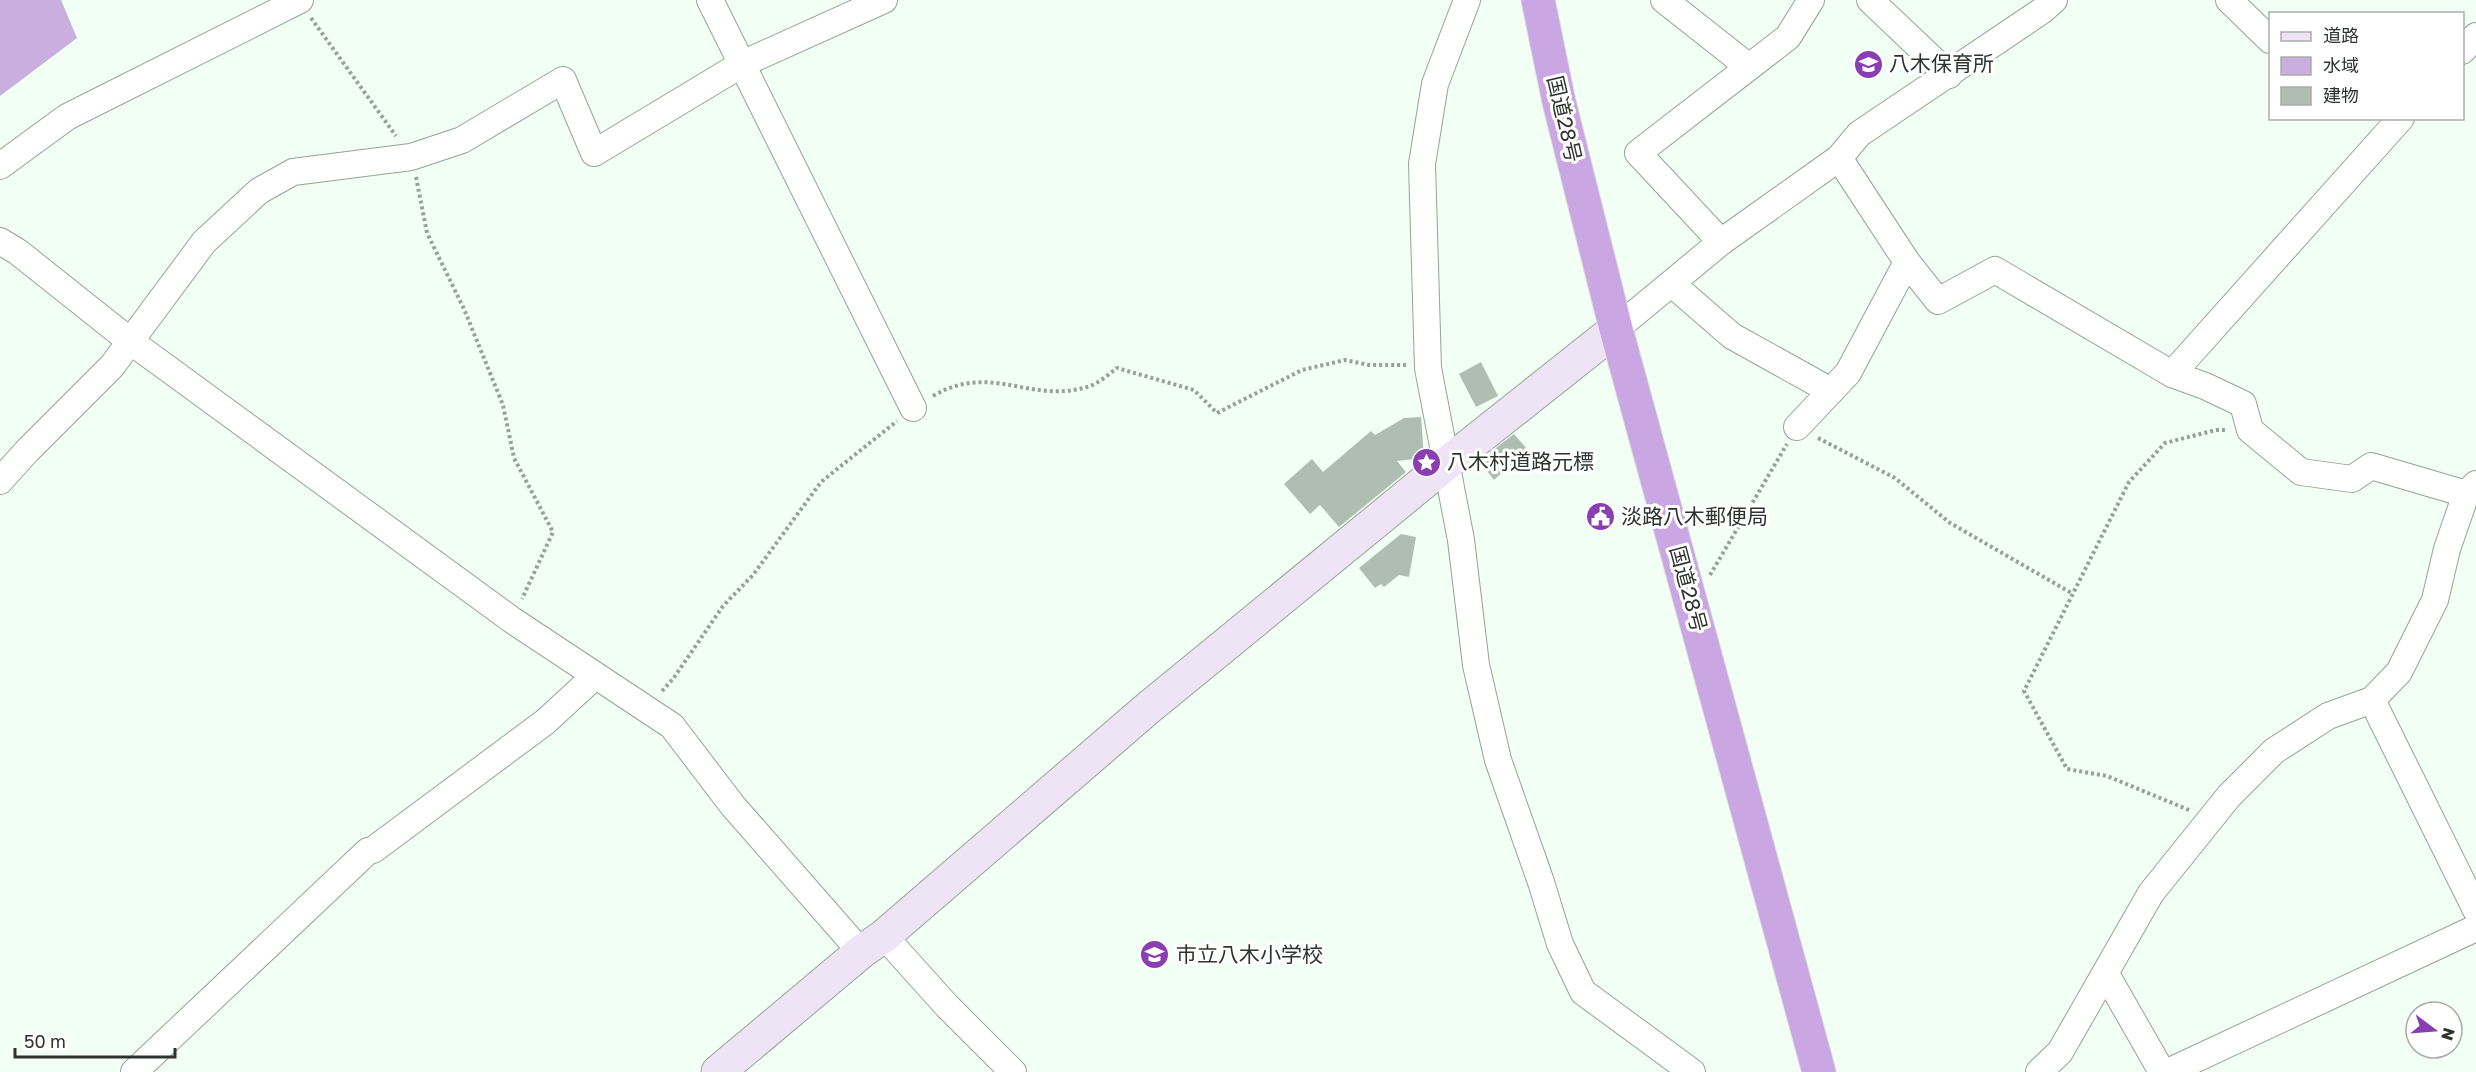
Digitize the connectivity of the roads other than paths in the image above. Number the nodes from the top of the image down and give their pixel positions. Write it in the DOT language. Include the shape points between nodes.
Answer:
graph roads {
  1 [pos="299,0"];
  2 [pos="710,0"];
  3 [pos="884,0"];
  4 [pos="1467,0"];
  5 [pos="1538,0"];
  6 [pos="1664,0"];
  7 [pos="1812,0"];
  8 [pos="1870,0"];
  9 [pos="2054,0"];
  10 [pos="2229,0"];
  11 [pos="2476,36"];
  12 [pos="2269,38"];
  13 [pos="2464,50"];
  14 [pos="742,64"];
  15 [pos="1749,67"];
  16 [pos="1949,75"];
  17 [pos="2399,120"];
  18 [pos="1839,158"];
  19 [pos="0,166"];
  20 [pos="0,241"];
  21 [pos="1721,242"];
  22 [pos="1907,262"];
  23 [pos="1672,284"];
  24 [pos="1616,329"];
  25 [pos="130,341"];
  26 [pos="2172,374"];
  27 [pos="1831,391"];
  28 [pos="913,408"];
  29 [pos="1797,427"];
  30 [pos="1446,464"];
  31 [pos="0,481"];
  32 [pos="2471,489"];
  33 [pos="595,676"];
  34 [pos="2372,700"];
  35 [pos="2476,910"];
  36 [pos="2476,928"];
  37 [pos="873,944"];
  38 [pos="2106,974"];
  39 [pos="134,1072"];
  40 [pos="718,1072"];
  41 [pos="1013,1072"];
  42 [pos="1692,1072"];
  43 [pos="1819,1072"];
  44 [pos="2039,1072"];
  45 [pos="2163,1072"];
  46 [pos="2168,1072"];
  1 -- 19 [label="street" via="67,117"];
  2 -- 14 [label="street"];
  3 -- 14 [label="street"];
  4 -- 30 [label="street" via="1435,84 1422,164 1428,368"];
  5 -- 24 [label="highway, 国道28号" via="1559,102"];
  6 -- 15 [label="street"];
  7 -- 15 [label="street" via="1788,37"];
  8 -- 16 [label="street"];
  9 -- 16 [label="street"];
  10 -- 12 [label="street"];
  11 -- 13 [label="street"];
  14 -- 25 [label="street" via="594,153 563,80 462,140 411,157 293,172 259,191 204,242"];
  14 -- 28 [label="street"];
  15 -- 21 [label="street" via="1638,153"];
  16 -- 18 [label="street" via="1859,134"];
  17 -- 26 [label="street"];
  18 -- 21 [label="street"];
  18 -- 22 [label="street"];
  20 -- 25 [label="street"];
  21 -- 23 [label="street"];
  22 -- 26 [label="street" via="1938,301 1995,270"];
  22 -- 27 [label="street" via="1848,373"];
  23 -- 24 [label="street"];
  23 -- 27 [label="street" via="1732,336"];
  24 -- 30 [label="street"];
  24 -- 43 [label="highway, 国道28号"];
  25 -- 31 [label="street" via="112,366"];
  25 -- 33 [label="street" via="512,620"];
  26 -- 32 [label="street" via="2242,404 2250,430 2301,472 2352,479 2371,466"];
  27 -- 29 [label="street"];
  30 -- 37 [label="street" via="1147,709"];
  30 -- 42 [label="street" via="1461,540 1476,664 1498,760 1560,944 1583,992"];
  32 -- 34 [label="street" via="2448,549 2435,600 2399,672"];
  33 -- 37 [label="street" via="672,726 733,806"];
  33 -- 39 [label="street" via="544,722 368,851"];
  34 -- 35 [label="street"];
  34 -- 38 [label="street" via="2328,716 2274,751 2229,796 2151,893"];
  36 -- 46 [label="street"];
  37 -- 40 [label="street"];
  37 -- 41 [label="street" via="947,1006"];
  38 -- 44 [label="street" via="2060,1052"];
  38 -- 45 [label="street"];
}
